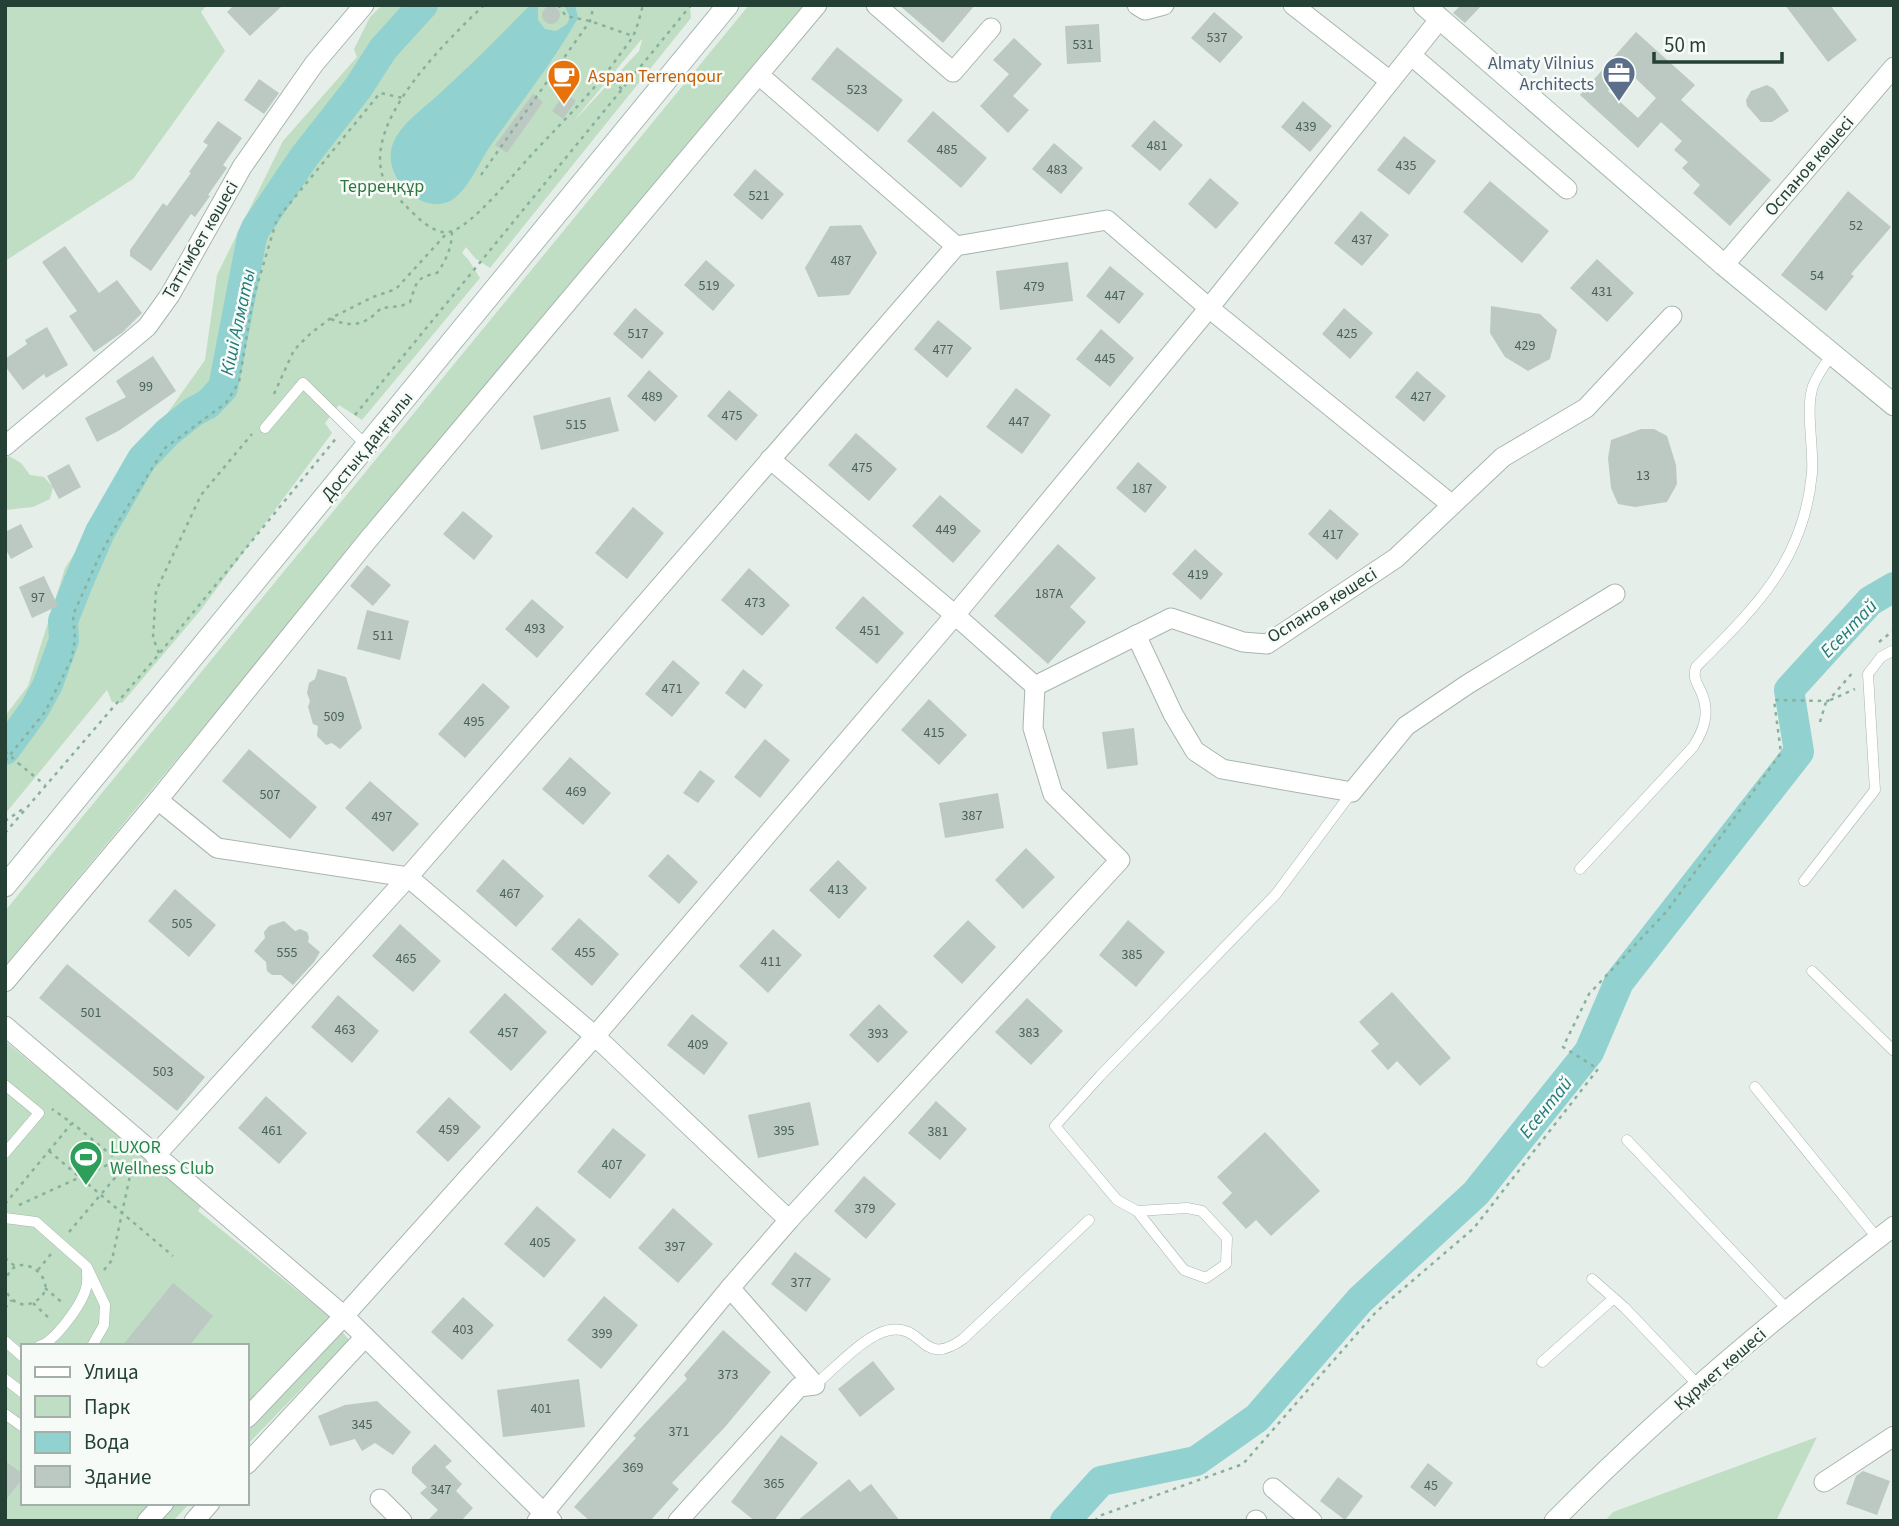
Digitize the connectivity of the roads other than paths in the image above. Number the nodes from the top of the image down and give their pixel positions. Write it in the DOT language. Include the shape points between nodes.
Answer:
graph roads {
  1 [pos="363,5"];
  2 [pos="729,5"];
  3 [pos="817,5"];
  4 [pos="876,5"];
  5 [pos="1137,5"];
  6 [pos="1164,5"];
  7 [pos="1293,5"];
  8 [pos="1432,13"];
  9 [pos="991,28"];
  10 [pos="1412,56"];
  11 [pos="1894,68"];
  12 [pos="760,75"];
  13 [pos="1390,81"];
  14 [pos="1567,190"];
  15 [pos="956,246"];
  16 [pos="1724,265"];
  17 [pos="1209,309"];
  18 [pos="1672,316"];
  19 [pos="1832,354"];
  20 [pos="1894,405"];
  21 [pos="261,426"];
  22 [pos="5,446"];
  23 [pos="367,447"];
  24 [pos="770,459"];
  25 [pos="1452,505"];
  26 [pos="1615,594"];
  27 [pos="955,615"];
  28 [pos="1136,635"];
  29 [pos="1894,650"];
  30 [pos="1035,686"];
  31 [pos="1352,792"];
  32 [pos="158,800"];
  33 [pos="1580,869"];
  34 [pos="408,877"];
  35 [pos="1804,881"];
  36 [pos="5,886"];
  37 [pos="1812,971"];
  38 [pos="5,982"];
  39 [pos="5,1026"];
  40 [pos="595,1035"];
  41 [pos="1894,1051"];
  42 [pos="5,1085"];
  43 [pos="1755,1087"];
  44 [pos="1628,1140"];
  45 [pos="5,1153"];
  46 [pos="155,1156"];
  47 [pos="1137,1211"];
  48 [pos="5,1217"];
  49 [pos="789,1220"];
  50 [pos="1089,1220"];
  51 [pos="1894,1226"];
  52 [pos="1878,1239"];
  53 [pos="87,1267"];
  54 [pos="1592,1279"];
  55 [pos="730,1288"];
  56 [pos="1614,1298"];
  57 [pos="1788,1310"];
  58 [pos="344,1316"];
  59 [pos="365,1338"];
  60 [pos="6,1342"];
  61 [pos="44,1344"];
  62 [pos="93,1344"];
  63 [pos="21,1355"];
  64 [pos="1542,1362"];
  65 [pos="5,1379"];
  66 [pos="815,1385"];
  67 [pos="1699,1386"];
  68 [pos="21,1391"];
  69 [pos="5,1414"];
  70 [pos="248,1417"];
  71 [pos="21,1426"];
  72 [pos="1894,1436"];
  73 [pos="248,1463"];
  74 [pos="1824,1482"];
  75 [pos="1273,1488"];
  76 [pos="380,1499"];
  77 [pos="162,1505"];
  78 [pos="208,1505"];
  79 [pos="544,1518"];
  80 [pos="147,1521"];
  81 [pos="194,1521"];
  82 [pos="402,1521"];
  83 [pos="678,1521"];
  84 [pos="1312,1521"];
  85 [pos="1554,1521"];
  1 -- 22 [label="street, Таттімбет көшесі" via="314,64 242,167 170,295 146,327"];
  2 -- 23 [label="main road, Достық даңғылы"];
  3 -- 12 [label="street"];
  4 -- 9 [label="street" via="953,72"];
  5 -- 6 [label="street" via="1145,10"];
  7 -- 13 [label="street"];
  8 -- 10 [label="street"];
  8 -- 16 [label="main road"];
  10 -- 13 [label="street"];
  10 -- 14 [label="street"];
  11 -- 16 [label="street, Оспанов көшесі"];
  12 -- 15 [label="street"];
  12 -- 32 [label="street" via="367,541"];
  13 -- 17 [label="street"];
  15 -- 17 [label="street" via="1107,220"];
  15 -- 24 [label="street"];
  16 -- 19 [label="main road"];
  17 -- 25 [label="street"];
  17 -- 27 [label="street"];
  18 -- 25 [label="street, Оспанов көшесі" via="1586,408 1503,457"];
  19 -- 20 [label="main road"];
  19 -- 33 [label="lane" via="1812,387 1812,474 1795,545 1749,613 1696,667 1706,719 1702,734"];
  21 -- 23 [label="lane" via="303,383"];
  23 -- 36 [label="main road, Достық даңғылы"];
  24 -- 27 [label="street"];
  24 -- 34 [label="street"];
  25 -- 28 [label="street, Оспанов көшесі" via="1396,558 1266,644 1243,642 1171,618"];
  26 -- 31 [label="street" via="1406,726"];
  27 -- 30 [label="street"];
  27 -- 40 [label="street"];
  28 -- 30 [label="street, Оспанов көшесі"];
  28 -- 31 [label="street" via="1195,751 1223,769"];
  29 -- 35 [label="lane" via="1881,657 1868,674 1875,790"];
  30 -- 49 [label="street" via="1033,728 1053,794 1120,860"];
  31 -- 47 [label="lane" via="1276,894 1055,1126 1117,1200"];
  32 -- 34 [label="street" via="217,848"];
  32 -- 38 [label="street"];
  34 -- 40 [label="street"];
  34 -- 46 [label="street"];
  37 -- 41 [label="lane"];
  39 -- 46 [label="street"];
  40 -- 49 [label="street"];
  40 -- 58 [label="street"];
  42 -- 45 [label="lane" via="39,1113"];
  43 -- 52 [label="lane"];
  44 -- 57 [label="lane"];
  46 -- 58 [label="street"];
  47 -- 47 [label="lane" via="1202,1211 1227,1238 1226,1264 1206,1278 1184,1270"];
  48 -- 53 [label="lane" via="36,1222"];
  49 -- 55 [label="street"];
  50 -- 66 [label="lane" via="950,1348 930,1348 906,1331 892,1329 876,1334"];
  51 -- 52 [label="street, Құрмет көшесі"];
  52 -- 57 [label="street, Құрмет көшесі"];
  53 -- 61 [label="lane" via="87,1287 61,1329"];
  53 -- 62 [label="lane" via="105,1305 104,1325"];
  54 -- 56 [label="lane"];
  55 -- 66 [label="street"];
  55 -- 79 [label="street"];
  56 -- 64 [label="lane"];
  56 -- 67 [label="lane"];
  57 -- 67 [label="street, Құрмет көшесі"];
  58 -- 59 [label="street"];
  58 -- 70 [label="street"];
  59 -- 73 [label="street"];
  59 -- 79 [label="street"];
  60 -- 63 [label="lane"];
  65 -- 68 [label="lane"];
  66 -- 83 [label="street" via="799,1387"];
  67 -- 85 [label="street, Құрмет көшесі"];
  69 -- 71 [label="lane"];
  72 -- 74 [label="street"];
  75 -- 84 [label="street"];
  76 -- 82 [label="street"];
  77 -- 80 [label="street"];
  78 -- 81 [label="street"];
}
